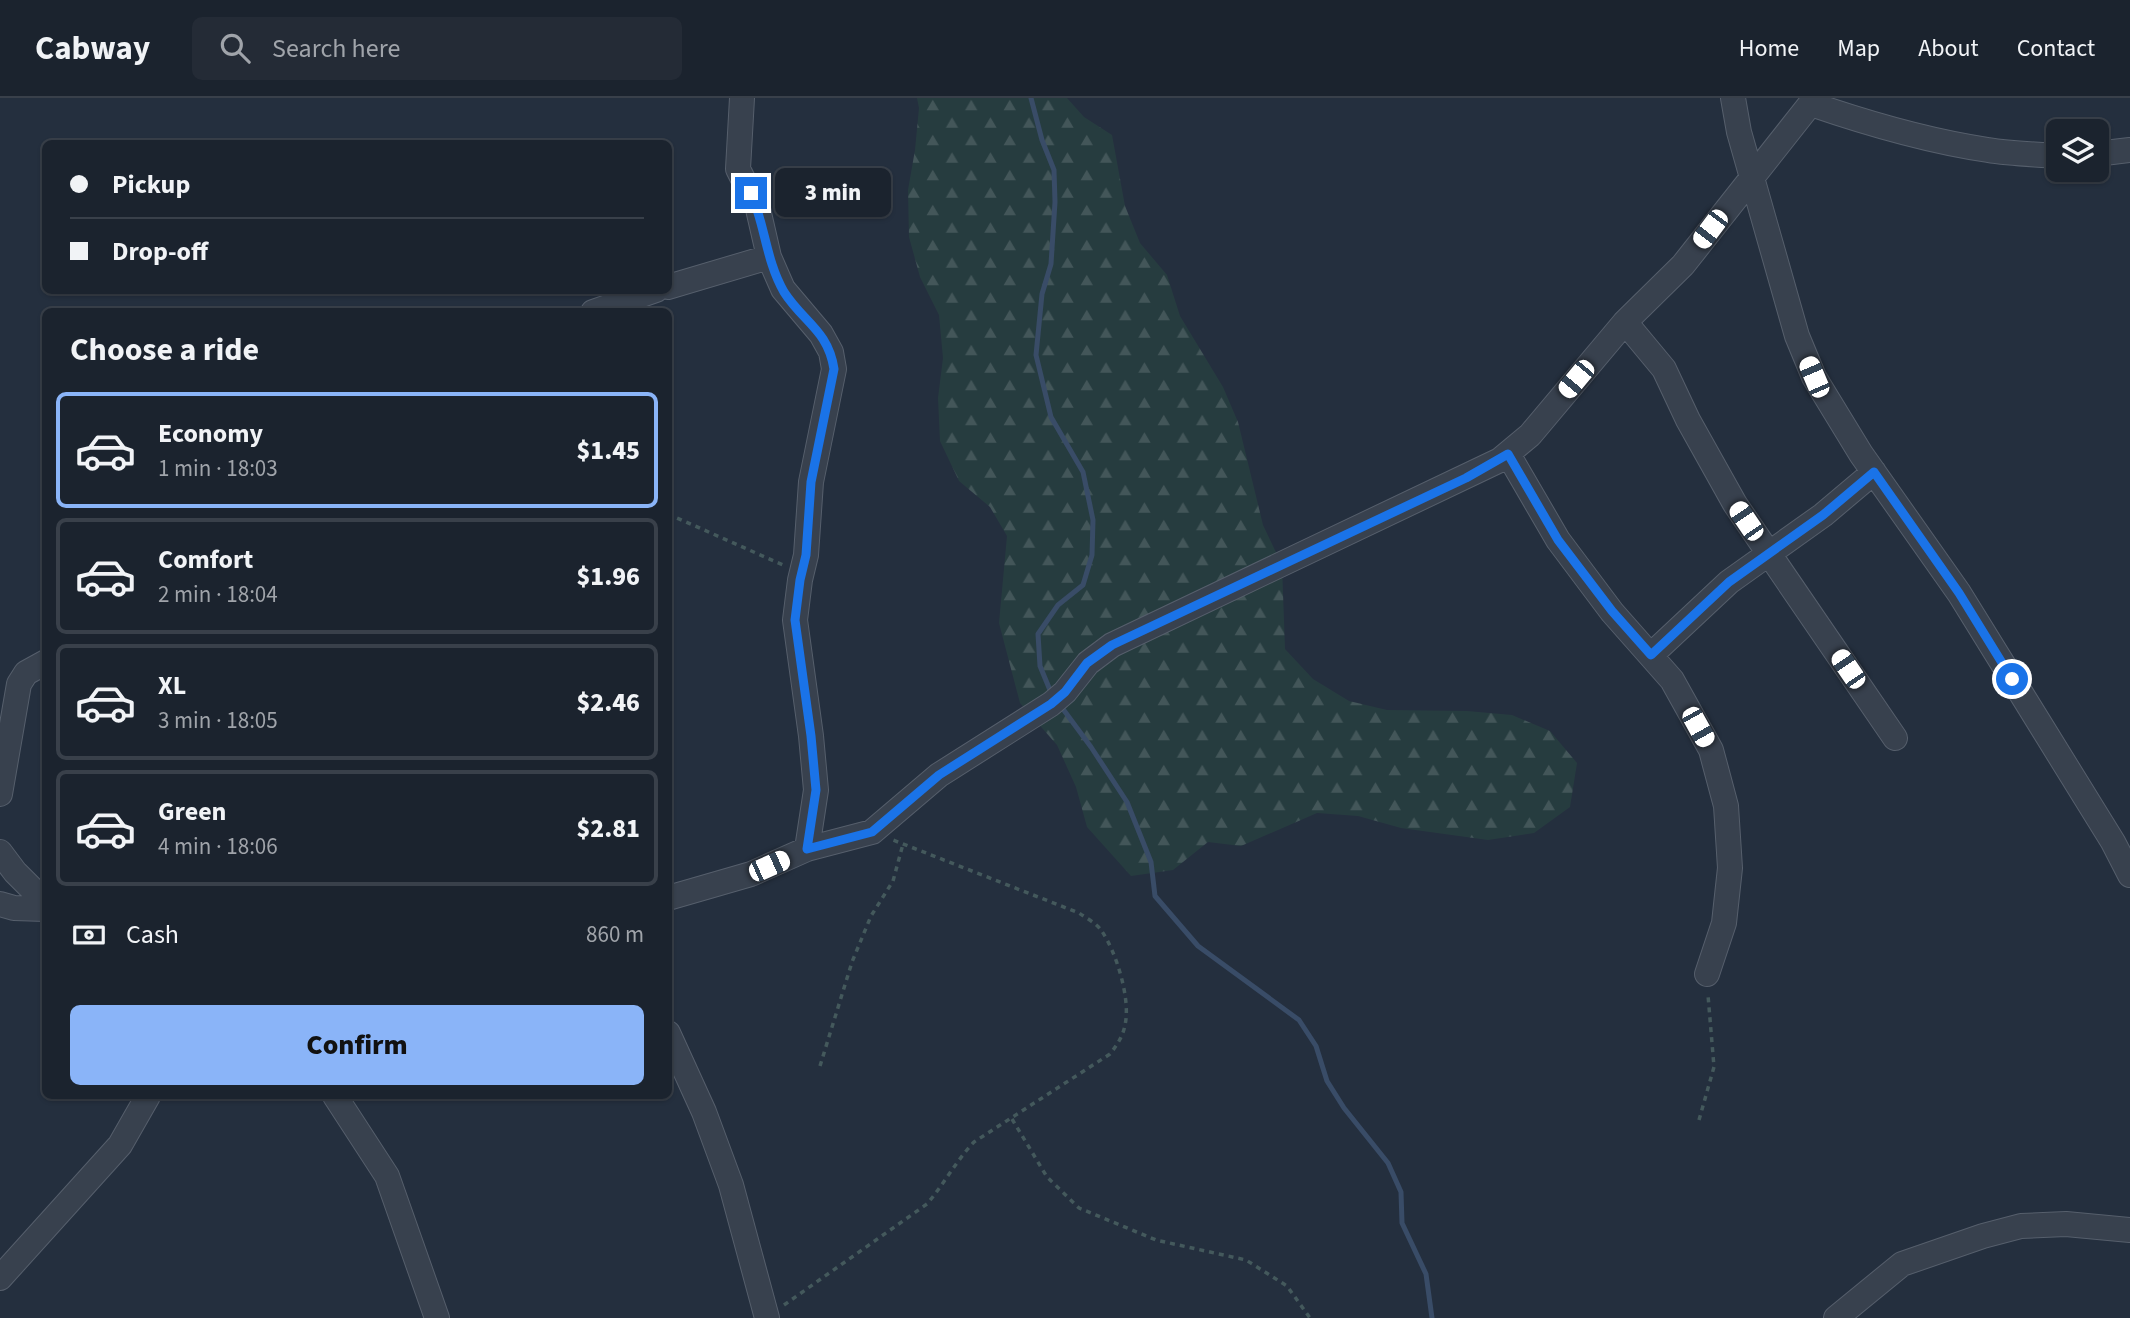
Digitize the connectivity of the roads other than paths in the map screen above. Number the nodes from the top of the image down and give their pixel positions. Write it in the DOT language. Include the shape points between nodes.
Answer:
graph roads {
  1 [pos="741,98"];
  2 [pos="1733,98"];
  3 [pos="1813,101"];
  4 [pos="2130,150"];
  5 [pos="2109,152"];
  6 [pos="2046,155"];
  7 [pos="1752,176"];
  8 [pos="769,257"];
  9 [pos="672,286"];
  10 [pos="645,294"];
  11 [pos="604,308"];
  12 [pos="1625,322"];
  13 [pos="1508,454"];
  14 [pos="1874,472"];
  15 [pos="1769,554"];
  16 [pos="1651,655"];
  17 [pos="42,664"];
  18 [pos="1895,738"];
  19 [pos="0,794"];
  20 [pos="807,849"];
  21 [pos="0,852"];
  22 [pos="2130,875"];
  23 [pos="672,897"];
  24 [pos="42,899"];
  25 [pos="0,904"];
  26 [pos="42,909"];
  27 [pos="1707,974"];
  28 [pos="672,1042"];
  29 [pos="146,1099"];
  30 [pos="337,1099"];
  31 [pos="2130,1230"];
  32 [pos="0,1278"];
  33 [pos="767,1317"];
  34 [pos="437,1318"];
  35 [pos="1836,1318"];
  1 -- 8 [label="street" via="738,169 758,209"];
  2 -- 7 [label="street"];
  3 -- 6 [label="street" via="1868,124 1934,140"];
  3 -- 7 [label="street"];
  4 -- 5 [label="street"];
  7 -- 12 [label="street" via="1683,265"];
  7 -- 14 [label="street" via="1801,346 1814,377"];
  8 -- 9 [label="street"];
  8 -- 20 [label="street" via="783,289 821,334 834,369 811,482 795,620 816,790"];
  10 -- 11 [label="street"];
  12 -- 13 [label="street" via="1530,435"];
  12 -- 15 [label="street" via="1664,369 1735,504"];
  13 -- 16 [label="street" via="1558,540"];
  13 -- 20 [label="street" via="1112,645 1087,663 1058,698 939,775 872,832"];
  14 -- 15 [label="street"];
  14 -- 22 [label="street" via="1959,593"];
  15 -- 16 [label="street" via="1729,582"];
  15 -- 18 [label="street"];
  16 -- 27 [label="street" via="1672,680 1711,750 1726,806 1730,868 1724,923"];
  17 -- 19 [label="street" via="26,673 19,684"];
  20 -- 23 [label="street" via="751,874"];
  21 -- 24 [label="street"];
  25 -- 26 [label="street"];
  28 -- 33 [label="street" via="731,1185"];
  29 -- 32 [label="street" via="120,1145"];
  30 -- 34 [label="street" via="387,1176"];
  31 -- 35 [label="street" via="2066,1224 2021,1226 1983,1236 1902,1265"];
}
